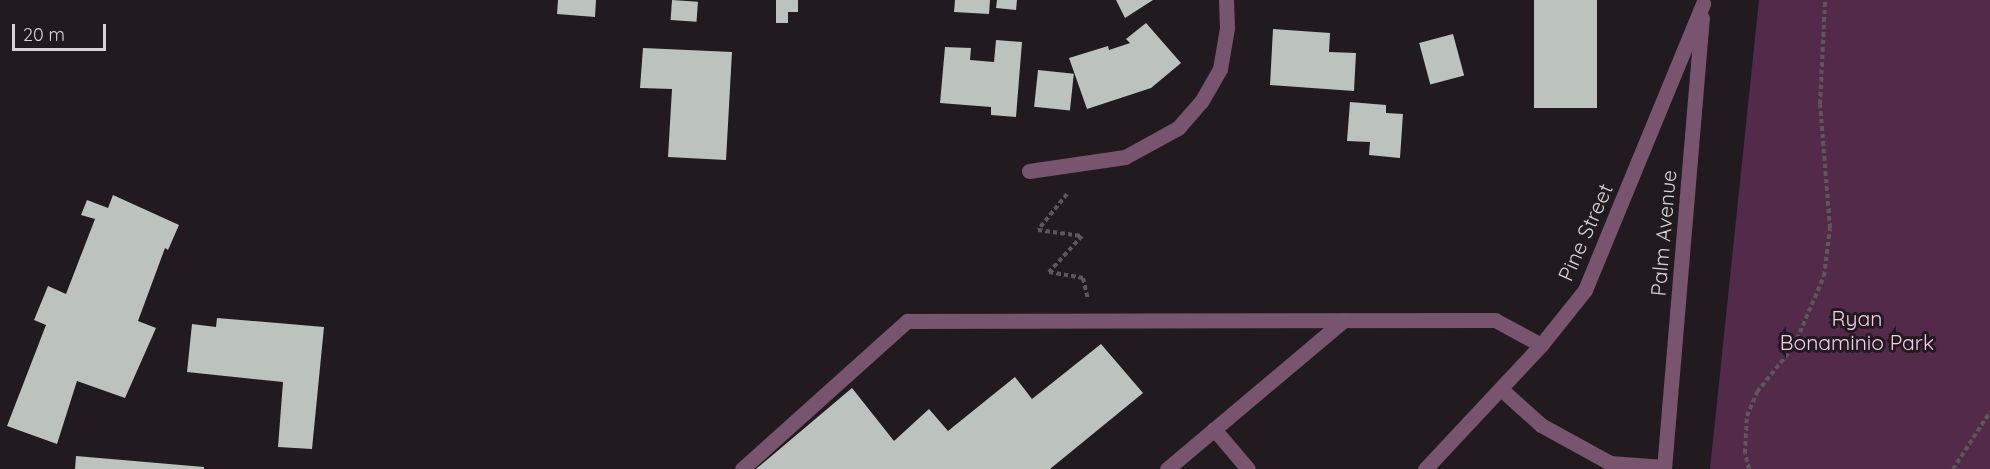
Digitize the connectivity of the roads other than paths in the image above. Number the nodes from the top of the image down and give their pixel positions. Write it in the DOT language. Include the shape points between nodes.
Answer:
graph roads {
  1 [pos="1226,0"];
  2 [pos="1704,2"];
  3 [pos="1029,171"];
  4 [pos="1344,320"];
  5 [pos="1541,345"];
  6 [pos="1501,389"];
  7 [pos="1214,429"];
  8 [pos="1664,468"];
  9 [pos="742,469"];
  10 [pos="1167,469"];
  11 [pos="1248,469"];
  12 [pos="1426,469"];
  1 -- 3 [label="street" via="1227,28 1220,69 1201,102 1178,128 1125,157"];
  2 -- 5 [label="street, Pine Street" via="1585,291"];
  2 -- 8 [label="street, Palm Avenue"];
  4 -- 5 [label="street" via="1495,320"];
  4 -- 7 [label="street"];
  4 -- 9 [label="street" via="907,321"];
  5 -- 6 [label="street, Pine Street"];
  6 -- 8 [label="street" via="1541,425 1610,463"];
  6 -- 12 [label="street, Pine Street"];
  7 -- 10 [label="street"];
  7 -- 11 [label="street"];
}
